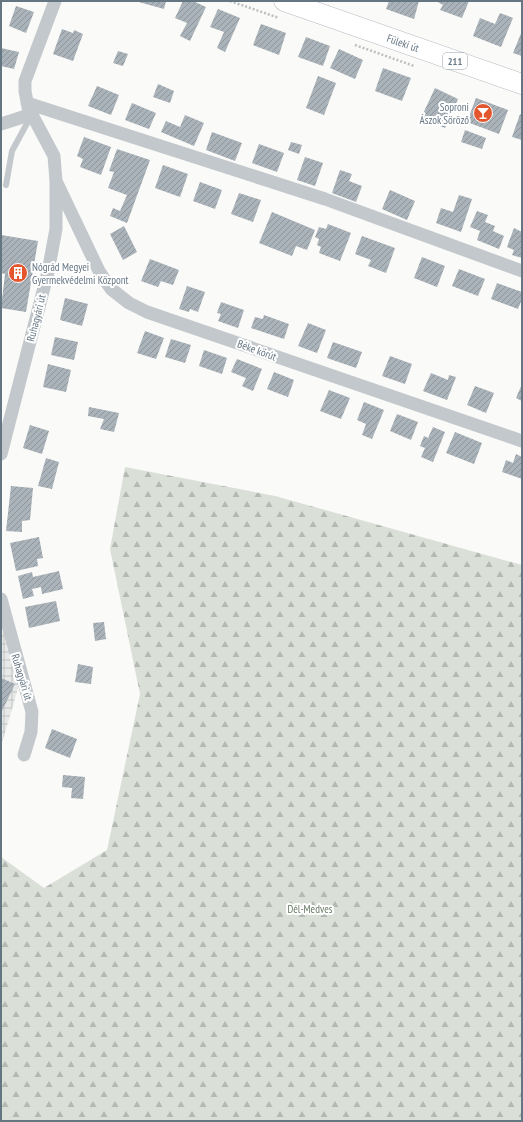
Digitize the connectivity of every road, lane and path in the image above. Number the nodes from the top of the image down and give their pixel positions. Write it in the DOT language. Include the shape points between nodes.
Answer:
graph roads {
  1 [pos="55,1"];
  2 [pos="284,1"];
  3 [pos="522,84"];
  4 [pos="30,109"];
  5 [pos="1,124"];
  6 [pos="56,181"];
  7 [pos="6,185"];
  8 [pos="522,271"];
  9 [pos="522,441"];
  10 [pos="1,454"];
  11 [pos="1,599"];
  12 [pos="24,755"];
  1 -- 4 [label="street, Ruhagyári út" via="26,81 25,91"];
  2 -- 3 [label="main road, Füleki út / 211"];
  4 -- 5 [label="street"];
  4 -- 6 [label="street, Ruhagyári út" via="54,156"];
  4 -- 7 [label="lane" via="12,151"];
  4 -- 8 [label="street" via="325,199"];
  6 -- 9 [label="street, Béke körút" via="99,271 111,289 129,303 147,312"];
  6 -- 10 [label="street, Ruhagyári út" via="56,229 53,251"];
  11 -- 12 [label="street, Ruhagyári út" via="32,712"];
}
